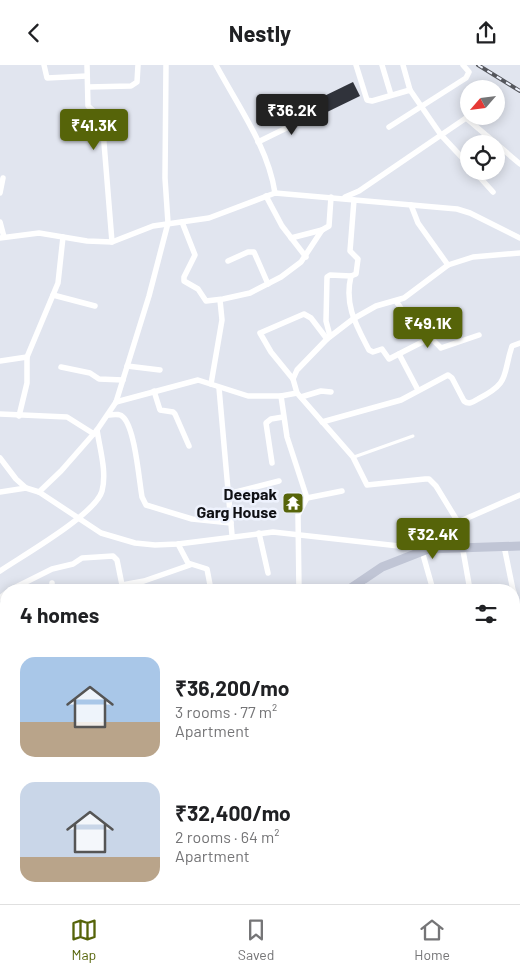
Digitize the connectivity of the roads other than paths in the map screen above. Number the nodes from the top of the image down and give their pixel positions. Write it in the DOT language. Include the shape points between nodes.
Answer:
graph roads {
  1 [pos="44,65"];
  2 [pos="87,65"];
  3 [pos="138,65"];
  4 [pos="166,65"];
  5 [pos="216,65"];
  6 [pos="356,65"];
  7 [pos="382,65"];
  8 [pos="403,65"];
  9 [pos="464,65"];
  10 [pos="88,76"];
  11 [pos="88,87"];
  12 [pos="410,90"];
  13 [pos="391,95"];
  14 [pos="422,107"];
  15 [pos="316,113"];
  16 [pos="460,122"];
  17 [pos="476,125"];
  18 [pos="390,127"];
  19 [pos="441,135"];
  20 [pos="258,142"];
  21 [pos="460,155"];
  22 [pos="520,164"];
  23 [pos="3,178"];
  24 [pos="482,180"];
  25 [pos="493,192"];
  26 [pos="0,193"];
  27 [pos="276,193"];
  28 [pos="266,196"];
  29 [pos="331,197"];
  30 [pos="343,198"];
  31 [pos="354,200"];
  32 [pos="410,205"];
  33 [pos="0,222"];
  34 [pos="182,222"];
  35 [pos="168,223"];
  36 [pos="322,230"];
  37 [pos="63,237"];
  38 [pos="2,238"];
  39 [pos="291,238"];
  40 [pos="520,238"];
  41 [pos="112,242"];
  42 [pos="520,253"];
  43 [pos="306,257"];
  44 [pos="228,261"];
  45 [pos="448,265"];
  46 [pos="351,276"];
  47 [pos="268,284"];
  48 [pos="53,295"];
  49 [pos="220,300"];
  50 [pos="396,301"];
  51 [pos="95,307"];
  52 [pos="353,319"];
  53 [pos="479,335"];
  54 [pos="328,337"];
  55 [pos="432,337"];
  56 [pos="520,343"];
  57 [pos="399,354"];
  58 [pos="26,357"];
  59 [pos="0,361"];
  60 [pos="127,366"];
  61 [pos="61,367"];
  62 [pos="160,370"];
  63 [pos="293,379"];
  64 [pos="122,380"];
  65 [pos="211,384"];
  66 [pos="219,388"];
  67 [pos="418,390"];
  68 [pos="154,391"];
  69 [pos="331,392"];
  70 [pos="299,395"];
  71 [pos="281,396"];
  72 [pos="116,402"];
  73 [pos="0,414"];
  74 [pos="108,415"];
  75 [pos="19,416"];
  76 [pos="283,417"];
  77 [pos="322,422"];
  78 [pos="96,432"];
  79 [pos="413,436"];
  80 [pos="189,446"];
  81 [pos="353,457"];
  82 [pos="0,458"];
  83 [pos="272,463"];
  84 [pos="279,481"];
  85 [pos="26,488"];
  86 [pos="342,491"];
  87 [pos="0,492"];
  88 [pos="39,492"];
  89 [pos="228,493"];
  90 [pos="520,495"];
  91 [pos="307,498"];
  92 [pos="77,519"];
  93 [pos="458,522"];
  94 [pos="231,523"];
  95 [pos="259,533"];
  96 [pos="232,535"];
  97 [pos="298,535"];
  98 [pos="178,544"];
  99 [pos="504,546"];
  100 [pos="520,546"];
  101 [pos="464,548"];
  102 [pos="427,549"];
  103 [pos="190,565"];
  104 [pos="0,571"];
  105 [pos="268,573"];
  106 [pos="363,579"];
  107 [pos="22,584"];
  108 [pos="121,584"];
  109 [pos="133,584"];
  110 [pos="210,584"];
  111 [pos="298,584"];
  112 [pos="356,584"];
  113 [pos="363,584"];
  114 [pos="432,584"];
  115 [pos="469,584"];
  116 [pos="514,584"];
  1 -- 10 [label="street" via="47,77"];
  2 -- 10 [label="street"];
  3 -- 11 [label="street" via="137,82 131,86"];
  4 -- 35 [label="street"];
  5 -- 20 [label="street"];
  6 -- 13 [label="street" via="367,100"];
  7 -- 13 [label="street"];
  8 -- 12 [label="street"];
  9 -- 14 [label="street" via="469,76"];
  10 -- 11 [label="street"];
  11 -- 41 [label="street" via="88,106 102,119"];
  12 -- 13 [label="street"];
  12 -- 14 [label="street"];
  14 -- 18 [label="street"];
  14 -- 19 [label="street"];
  15 -- 20 [label="street"];
  16 -- 19 [label="street"];
  17 -- 22 [label="street"];
  19 -- 21 [label="street"];
  19 -- 30 [label="street" via="359,191"];
  20 -- 27 [label="street"];
  23 -- 26 [label="street"];
  24 -- 25 [label="street"];
  27 -- 28 [label="street"];
  27 -- 29 [label="street"];
  28 -- 34 [label="street" via="209,218"];
  28 -- 39 [label="street"];
  29 -- 30 [label="street"];
  29 -- 36 [label="street" via="329,226"];
  30 -- 31 [label="street"];
  31 -- 32 [label="street"];
  31 -- 46 [label="street" via="350,251 358,259 356,274"];
  32 -- 40 [label="street" via="457,209"];
  32 -- 45 [label="street" via="418,223"];
  33 -- 38 [label="street"];
  34 -- 35 [label="street"];
  34 -- 49 [label="street" via="195,255 184,281 198,289 206,301"];
  35 -- 41 [label="street"];
  35 -- 60 [label="street"];
  36 -- 39 [label="street"];
  36 -- 43 [label="street"];
  37 -- 38 [label="street" via="39,233"];
  37 -- 41 [label="street"];
  37 -- 48 [label="street" via="60,273"];
  39 -- 43 [label="street"];
  42 -- 45 [label="street" via="473,257"];
  43 -- 47 [label="street"];
  44 -- 47 [label="street" via="254,252"];
  45 -- 50 [label="street" via="412,293"];
  46 -- 52 [label="street" via="348,293"];
  46 -- 54 [label="street" via="327,277"];
  47 -- 49 [label="street" via="250,293"];
  48 -- 51 [label="street"];
  48 -- 58 [label="street"];
  49 -- 65 [label="street" via="222,321"];
  50 -- 52 [label="street" via="376,306"];
  50 -- 55 [label="street" via="405,315"];
  52 -- 54 [label="street"];
  52 -- 57 [label="street" via="371,352 382,349 389,359"];
  53 -- 55 [label="street" via="443,349"];
  54 -- 63 [label="street" via="297,370"];
  54 -- 63 [label="street" via="304,314 260,333 270,352"];
  55 -- 57 [label="street"];
  56 -- 67 [label="street" via="512,346 503,381 472,403 464,401 450,375"];
  57 -- 67 [label="street"];
  58 -- 59 [label="street"];
  58 -- 75 [label="street" via="27,383"];
  60 -- 62 [label="street"];
  60 -- 64 [label="street"];
  61 -- 64 [label="street" via="90,373 99,379"];
  63 -- 70 [label="street"];
  64 -- 72 [label="street"];
  65 -- 66 [label="street"];
  65 -- 68 [label="street" via="198,380"];
  66 -- 71 [label="street" via="241,395"];
  66 -- 89 [label="street"];
  67 -- 77 [label="street" via="391,403"];
  68 -- 72 [label="street"];
  68 -- 80 [label="street" via="160,410 173,412 178,419"];
  69 -- 70 [label="street"];
  70 -- 71 [label="street"];
  70 -- 77 [label="street"];
  71 -- 76 [label="street"];
  72 -- 74 [label="street"];
  73 -- 75 [label="street"];
  74 -- 78 [label="street"];
  74 -- 94 [label="street" via="119,415 125,419 146,505 192,519"];
  75 -- 78 [label="street" via="67,417"];
  76 -- 83 [label="street" via="266,423"];
  76 -- 91 [label="street"];
  77 -- 81 [label="street"];
  78 -- 88 [label="street"];
  78 -- 92 [label="street" via="102,461 102,491 92,507"];
  79 -- 81 [label="lane"];
  81 -- 93 [label="street" via="366,485 429,479"];
  82 -- 85 [label="street"];
  84 -- 89 [label="street"];
  85 -- 87 [label="street"];
  85 -- 88 [label="street"];
  86 -- 91 [label="street"];
  88 -- 92 [label="street"];
  89 -- 94 [label="street"];
  90 -- 93 [label="street"];
  91 -- 97 [label="street" via="300,510"];
  92 -- 98 [label="street" via="120,540 146,545"];
  92 -- 104 [label="street"];
  93 -- 101 [label="street"];
  93 -- 102 [label="street" via="433,533"];
  94 -- 96 [label="street"];
  95 -- 96 [label="street"];
  95 -- 97 [label="street"];
  95 -- 105 [label="street"];
  96 -- 98 [label="street"];
  97 -- 102 [label="street"];
  97 -- 111 [label="street"];
  98 -- 103 [label="street"];
  99 -- 100 [label="main road"];
  99 -- 101 [label="main road"];
  99 -- 116 [label="street"];
  101 -- 102 [label="main road"];
  101 -- 115 [label="street"];
  102 -- 106 [label="main road" via="382,567"];
  102 -- 114 [label="street"];
  103 -- 109 [label="street"];
  103 -- 110 [label="street" via="207,569"];
  106 -- 112 [label="main road"];
  106 -- 113 [label="street"];
  107 -- 108 [label="street" via="86,557 116,558"];
}
